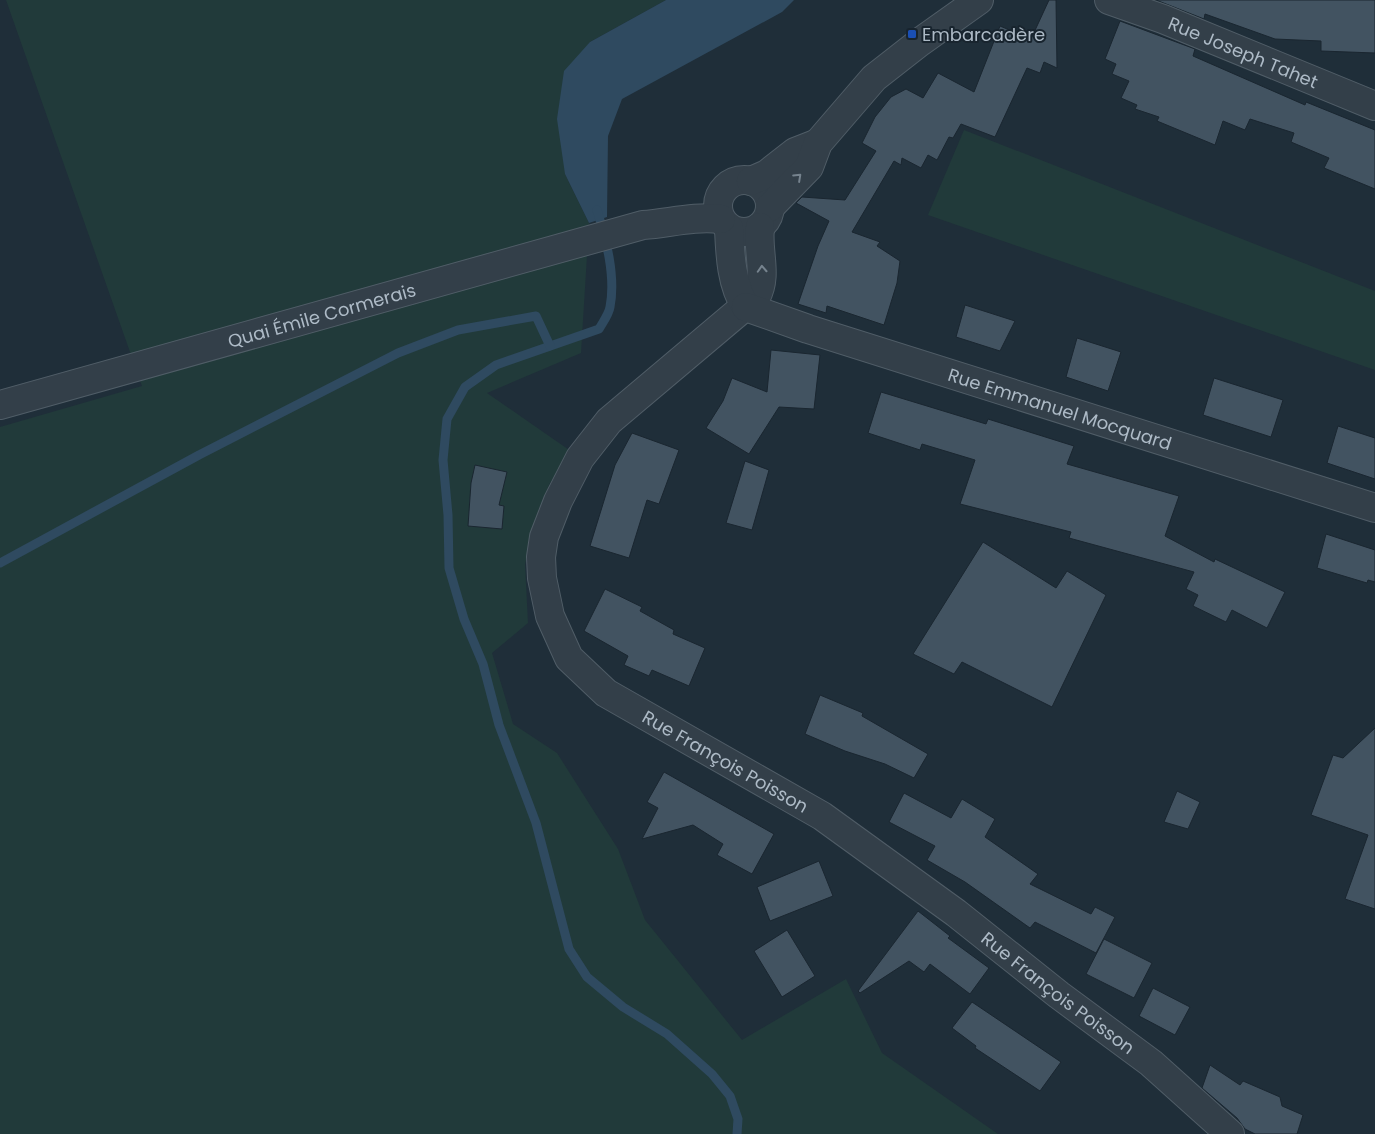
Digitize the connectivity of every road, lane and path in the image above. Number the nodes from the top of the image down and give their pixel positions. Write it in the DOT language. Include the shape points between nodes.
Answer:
graph roads {
  1 [pos="979,0"];
  2 [pos="1109,0"];
  3 [pos="1375,106"];
  4 [pos="818,143"];
  5 [pos="751,181"];
  6 [pos="722,192"];
  7 [pos="765,217"];
  8 [pos="725,223"];
  9 [pos="633,227"];
  10 [pos="746,307"];
  11 [pos="0,405"];
  12 [pos="1375,508"];
  13 [pos="1230,1134"];
  1 -- 4 [label="street" via="874,78"];
  2 -- 3 [label="street, Rue Joseph Tahet" via="1164,18"];
  4 -- 5 [label="street" via="795,152 767,174"];
  7 -- 4 [label="street, one-way" via="809,167"];
  5 -- 6 [label="street" via="732,183"];
  5 -- 7 [label="street" via="767,194"];
  6 -- 8 [label="street" via="718,202"];
  6 -- 9 [label="street, Quai Émile Cormerais" via="676,203"];
  7 -- 8 [label="street" via="744,232"];
  10 -- 7 [label="street, Rue François Poisson, one-way" via="761,287"];
  8 -- 9 [label="street, Quai Émile Cormerais" via="688,218"];
  8 -- 10 [label="street" via="737,288"];
  9 -- 11 [label="street, Quai Émile Cormerais"];
  10 -- 12 [label="street, Rue Emmanuel Mocquard"];
  10 -- 13 [label="street, Rue François Poisson" via="609,421 580,458 558,501 544,537 542,578 550,616 569,658 606,693 822,816 956,913 1151,1063"];
}
